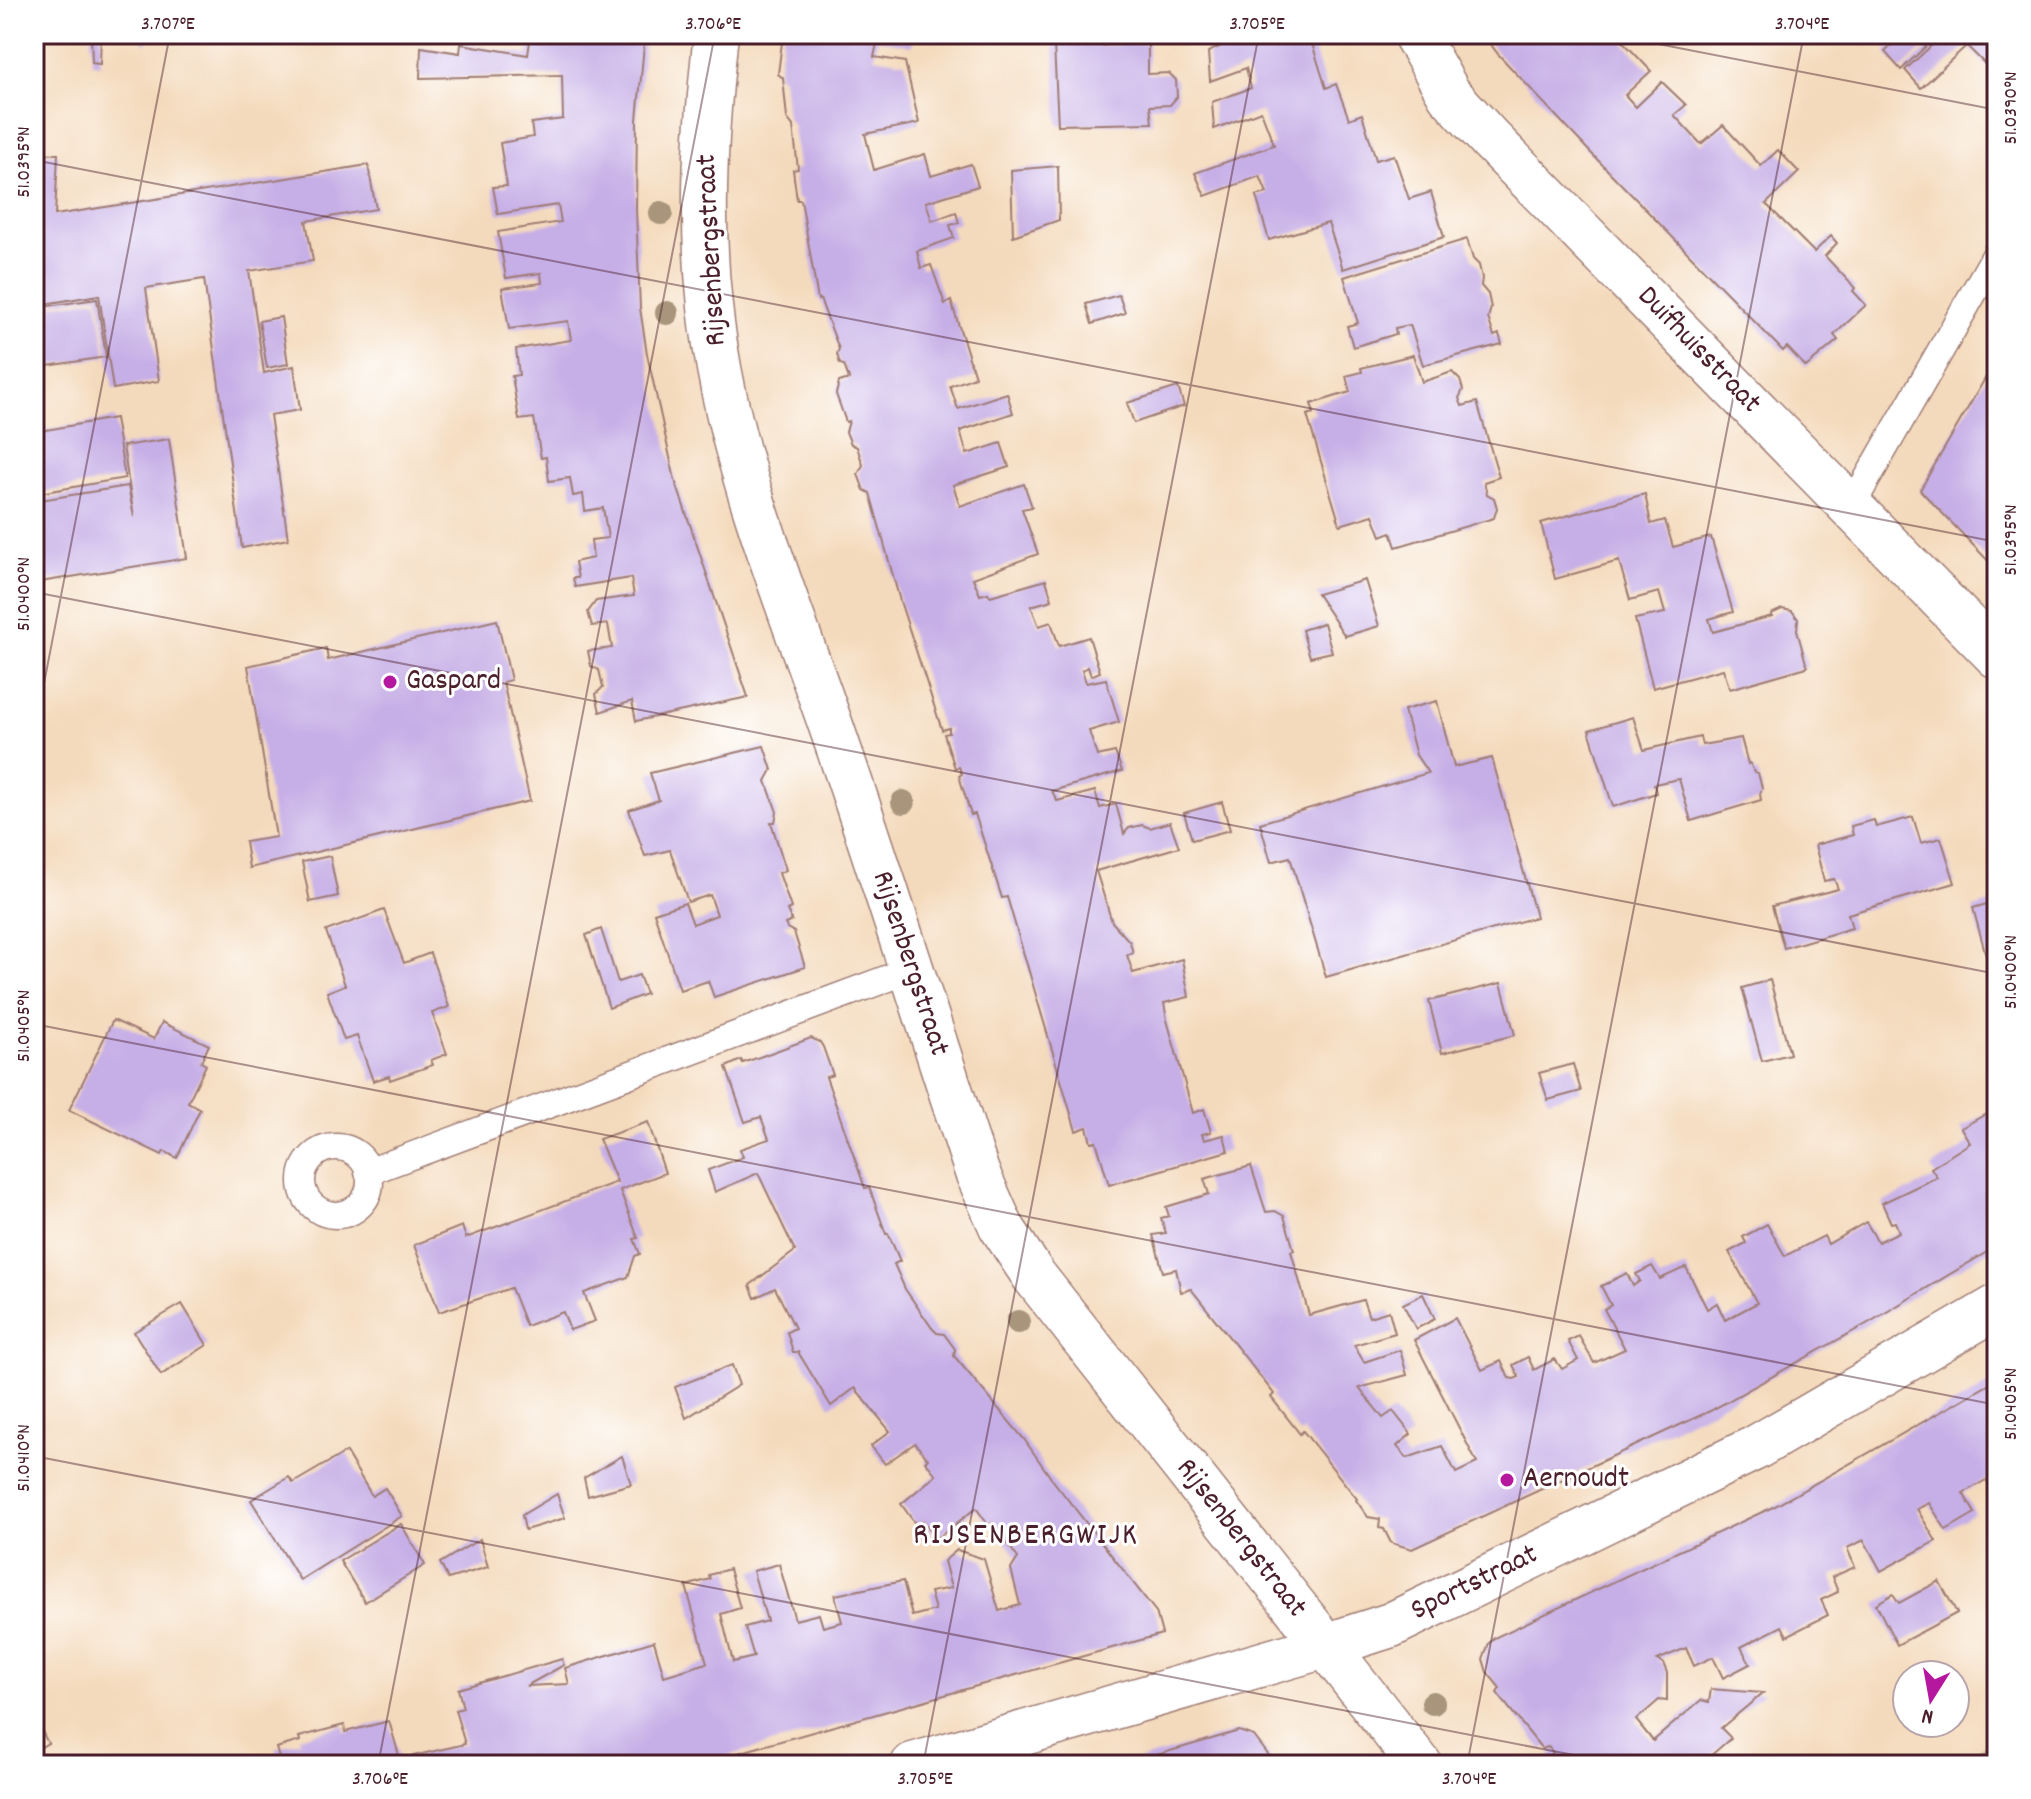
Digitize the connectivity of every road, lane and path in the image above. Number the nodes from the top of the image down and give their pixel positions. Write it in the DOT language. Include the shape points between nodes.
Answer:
graph roads {
  1 [pos="716,34"];
  2 [pos="1415,34"];
  3 [pos="1997,252"];
  4 [pos="1851,507"];
  5 [pos="1997,656"];
  6 [pos="910,970"];
  7 [pos="368,1172"];
  8 [pos="1997,1307"];
  9 [pos="1325,1646"];
  10 [pos="913,1765"];
  11 [pos="1420,1765"];
  1 -- 6 [label="street, Rijsenbergstraat" via="704,197 710,306 729,418"];
  2 -- 4 [label="street, Duifhuisstraat" via="1449,94 1489,138"];
  3 -- 4 [label="lane"];
  4 -- 5 [label="street, Duifhuisstraat"];
  6 -- 7 [label="lane"];
  6 -- 9 [label="street, Rijsenbergstraat" via="977,1172 1001,1226 1034,1276"];
  8 -- 9 [label="street, Sportstraat" via="1755,1448 1391,1625"];
  9 -- 10 [label="street, Sportstraat"];
  9 -- 11 [label="street, Rijsenbergstraat"];
}
